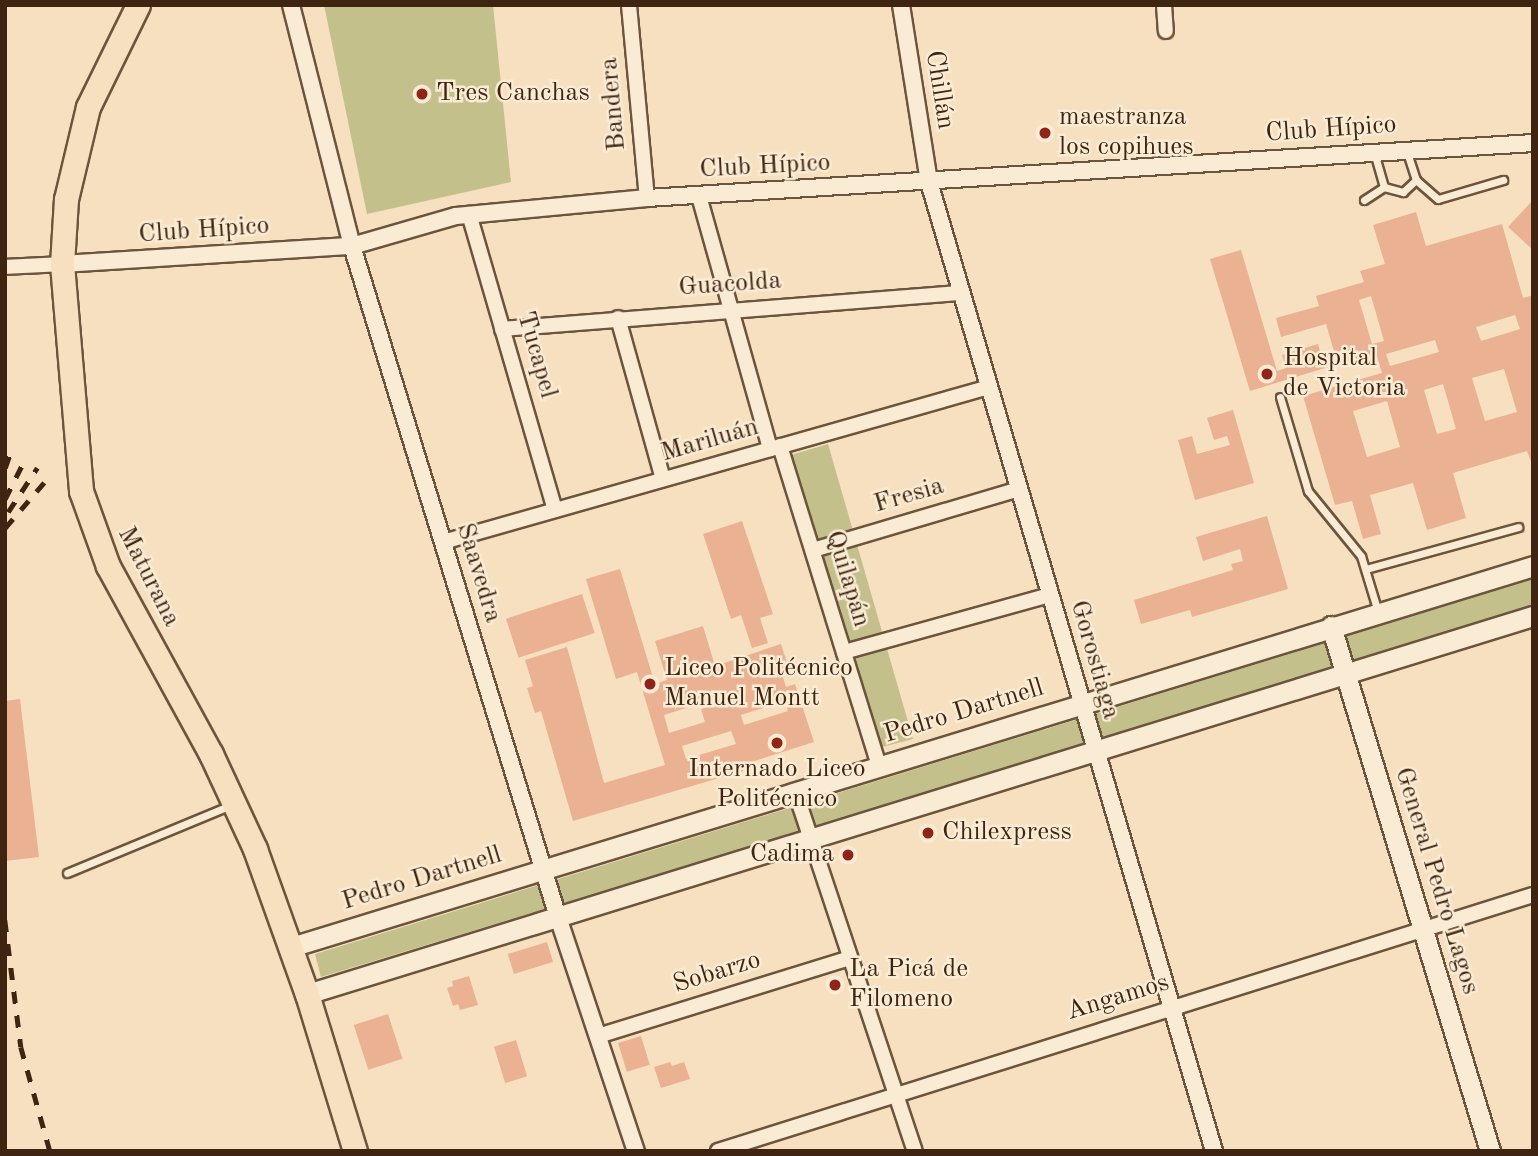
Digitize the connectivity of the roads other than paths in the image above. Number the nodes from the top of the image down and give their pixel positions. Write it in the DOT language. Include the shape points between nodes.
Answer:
graph roads {
  1 [pos="138,5"];
  2 [pos="291,5"];
  3 [pos="629,5"];
  4 [pos="901,5"];
  5 [pos="1164,5"];
  6 [pos="1166,31"];
  7 [pos="1533,143"];
  8 [pos="1406,150"];
  9 [pos="1374,152"];
  10 [pos="1416,180"];
  11 [pos="1503,180"];
  12 [pos="929,182"];
  13 [pos="1384,187"];
  14 [pos="699,196"];
  15 [pos="647,198"];
  16 [pos="1364,200"];
  17 [pos="469,214"];
  18 [pos="352,246"];
  19 [pos="62,264"];
  20 [pos="5,267"];
  21 [pos="962,293"];
  22 [pos="728,309"];
  23 [pos="618,318"];
  24 [pos="502,329"];
  25 [pos="989,387"];
  26 [pos="1280,397"];
  27 [pos="775,448"];
  28 [pos="663,479"];
  29 [pos="1019,489"];
  30 [pos="555,510"];
  31 [pos="1517,527"];
  32 [pos="443,542"];
  33 [pos="813,550"];
  34 [pos="1533,566"];
  35 [pos="1366,569"];
  36 [pos="1049,594"];
  37 [pos="1378,612"];
  38 [pos="1533,616"];
  39 [pos="1332,626"];
  40 [pos="844,652"];
  41 [pos="1346,673"];
  42 [pos="1081,704"];
  43 [pos="1094,750"];
  44 [pos="879,765"];
  45 [pos="795,791"];
  46 [pos="235,804"];
  47 [pos="810,836"];
  48 [pos="544,869"];
  49 [pos="67,873"];
  50 [pos="1533,895"];
  51 [pos="557,914"];
  52 [pos="1423,929"];
  53 [pos="291,947"];
  54 [pos="850,958"];
  55 [pos="307,994"];
  56 [pos="1172,1007"];
  57 [pos="598,1036"];
  58 [pos="896,1094"];
  59 [pos="355,1151"];
  60 [pos="636,1151"];
  61 [pos="718,1151"];
  62 [pos="915,1151"];
  63 [pos="1214,1151"];
  64 [pos="1490,1151"];
  1 -- 19 [label="highway, Maturana" via="105,65 78,138 66,199"];
  2 -- 18 [label="street, Saavedra"];
  3 -- 15 [label="street, Bandera"];
  4 -- 12 [label="street, Chillán"];
  5 -- 6 [label="street"];
  7 -- 8 [label="street, Club Hípico"];
  8 -- 9 [label="street, Club Hípico"];
  8 -- 10 [label="lane"];
  9 -- 12 [label="street, Club Hípico"];
  9 -- 13 [label="lane"];
  10 -- 11 [label="lane" via="1438,199"];
  10 -- 13 [label="lane" via="1403,192"];
  12 -- 14 [label="street, Club Hípico"];
  12 -- 21 [label="street, Gorostiaga"];
  13 -- 16 [label="lane"];
  14 -- 15 [label="street, Club Hípico"];
  14 -- 22 [label="street, Quilapán"];
  15 -- 17 [label="street, Club Hípico"];
  17 -- 18 [label="street, Club Hípico"];
  17 -- 24 [label="street, Tucapel"];
  18 -- 19 [label="street, Club Hípico"];
  18 -- 32 [label="street, Saavedra"];
  19 -- 20 [label="street, Club Hípico"];
  19 -- 46 [label="highway, Maturana" via="75,447 91,526"];
  21 -- 22 [label="street, Guacolda"];
  21 -- 25 [label="street, Gorostiaga"];
  22 -- 23 [label="street, Guacolda"];
  22 -- 27 [label="street, Quilapán"];
  23 -- 24 [label="street, Guacolda"];
  23 -- 28 [label="street"];
  24 -- 30 [label="street, Tucapel"];
  25 -- 27 [label="street, Mariluán"];
  25 -- 29 [label="street, Gorostiaga"];
  26 -- 35 [label="lane" via="1308,491 1361,556"];
  27 -- 28 [label="street, Mariluán"];
  27 -- 33 [label="street, Quilapán"];
  28 -- 30 [label="street, Mariluán"];
  29 -- 33 [label="street, Fresia"];
  29 -- 36 [label="street, Gorostiaga"];
  30 -- 32 [label="street, Mariluán"];
  31 -- 35 [label="lane"];
  32 -- 48 [label="street, Saavedra"];
  33 -- 40 [label="street, Quilapán"];
  34 -- 37 [label="main road, Pedro Dartnell"];
  35 -- 37 [label="lane"];
  36 -- 40 [label="street"];
  36 -- 42 [label="street, Gorostiaga"];
  37 -- 39 [label="main road, Pedro Dartnell"];
  38 -- 41 [label="main road"];
  39 -- 41 [label="main road, General Pedro Lagos"];
  39 -- 42 [label="main road, Pedro Dartnell"];
  40 -- 44 [label="street, Quilapán"];
  41 -- 43 [label="main road"];
  41 -- 52 [label="main road, General Pedro Lagos"];
  42 -- 43 [label="street, Gorostiaga"];
  42 -- 44 [label="main road, Pedro Dartnell"];
  43 -- 47 [label="main road"];
  43 -- 56 [label="street, Gorostiaga"];
  44 -- 45 [label="main road, Pedro Dartnell"];
  45 -- 47 [label="street"];
  45 -- 48 [label="main road, Pedro Dartnell"];
  46 -- 49 [label="lane"];
  46 -- 53 [label="highway, Maturana"];
  47 -- 51 [label="main road"];
  47 -- 54 [label="street"];
  48 -- 51 [label="street, Saavedra"];
  48 -- 53 [label="main road, Pedro Dartnell"];
  50 -- 52 [label="street, Angamos"];
  51 -- 55 [label="main road"];
  51 -- 57 [label="street, Saavedra"];
  52 -- 56 [label="street, Angamos"];
  52 -- 64 [label="main road, General Pedro Lagos"];
  53 -- 55 [label="highway, Maturana"];
  54 -- 57 [label="street, Sobarzo"];
  54 -- 58 [label="street"];
  55 -- 59 [label="highway, Maturana"];
  56 -- 58 [label="street, Angamos"];
  56 -- 63 [label="street, Gorostiaga"];
  57 -- 60 [label="street, Saavedra"];
  58 -- 61 [label="street, Angamos"];
  58 -- 62 [label="street"];
}
